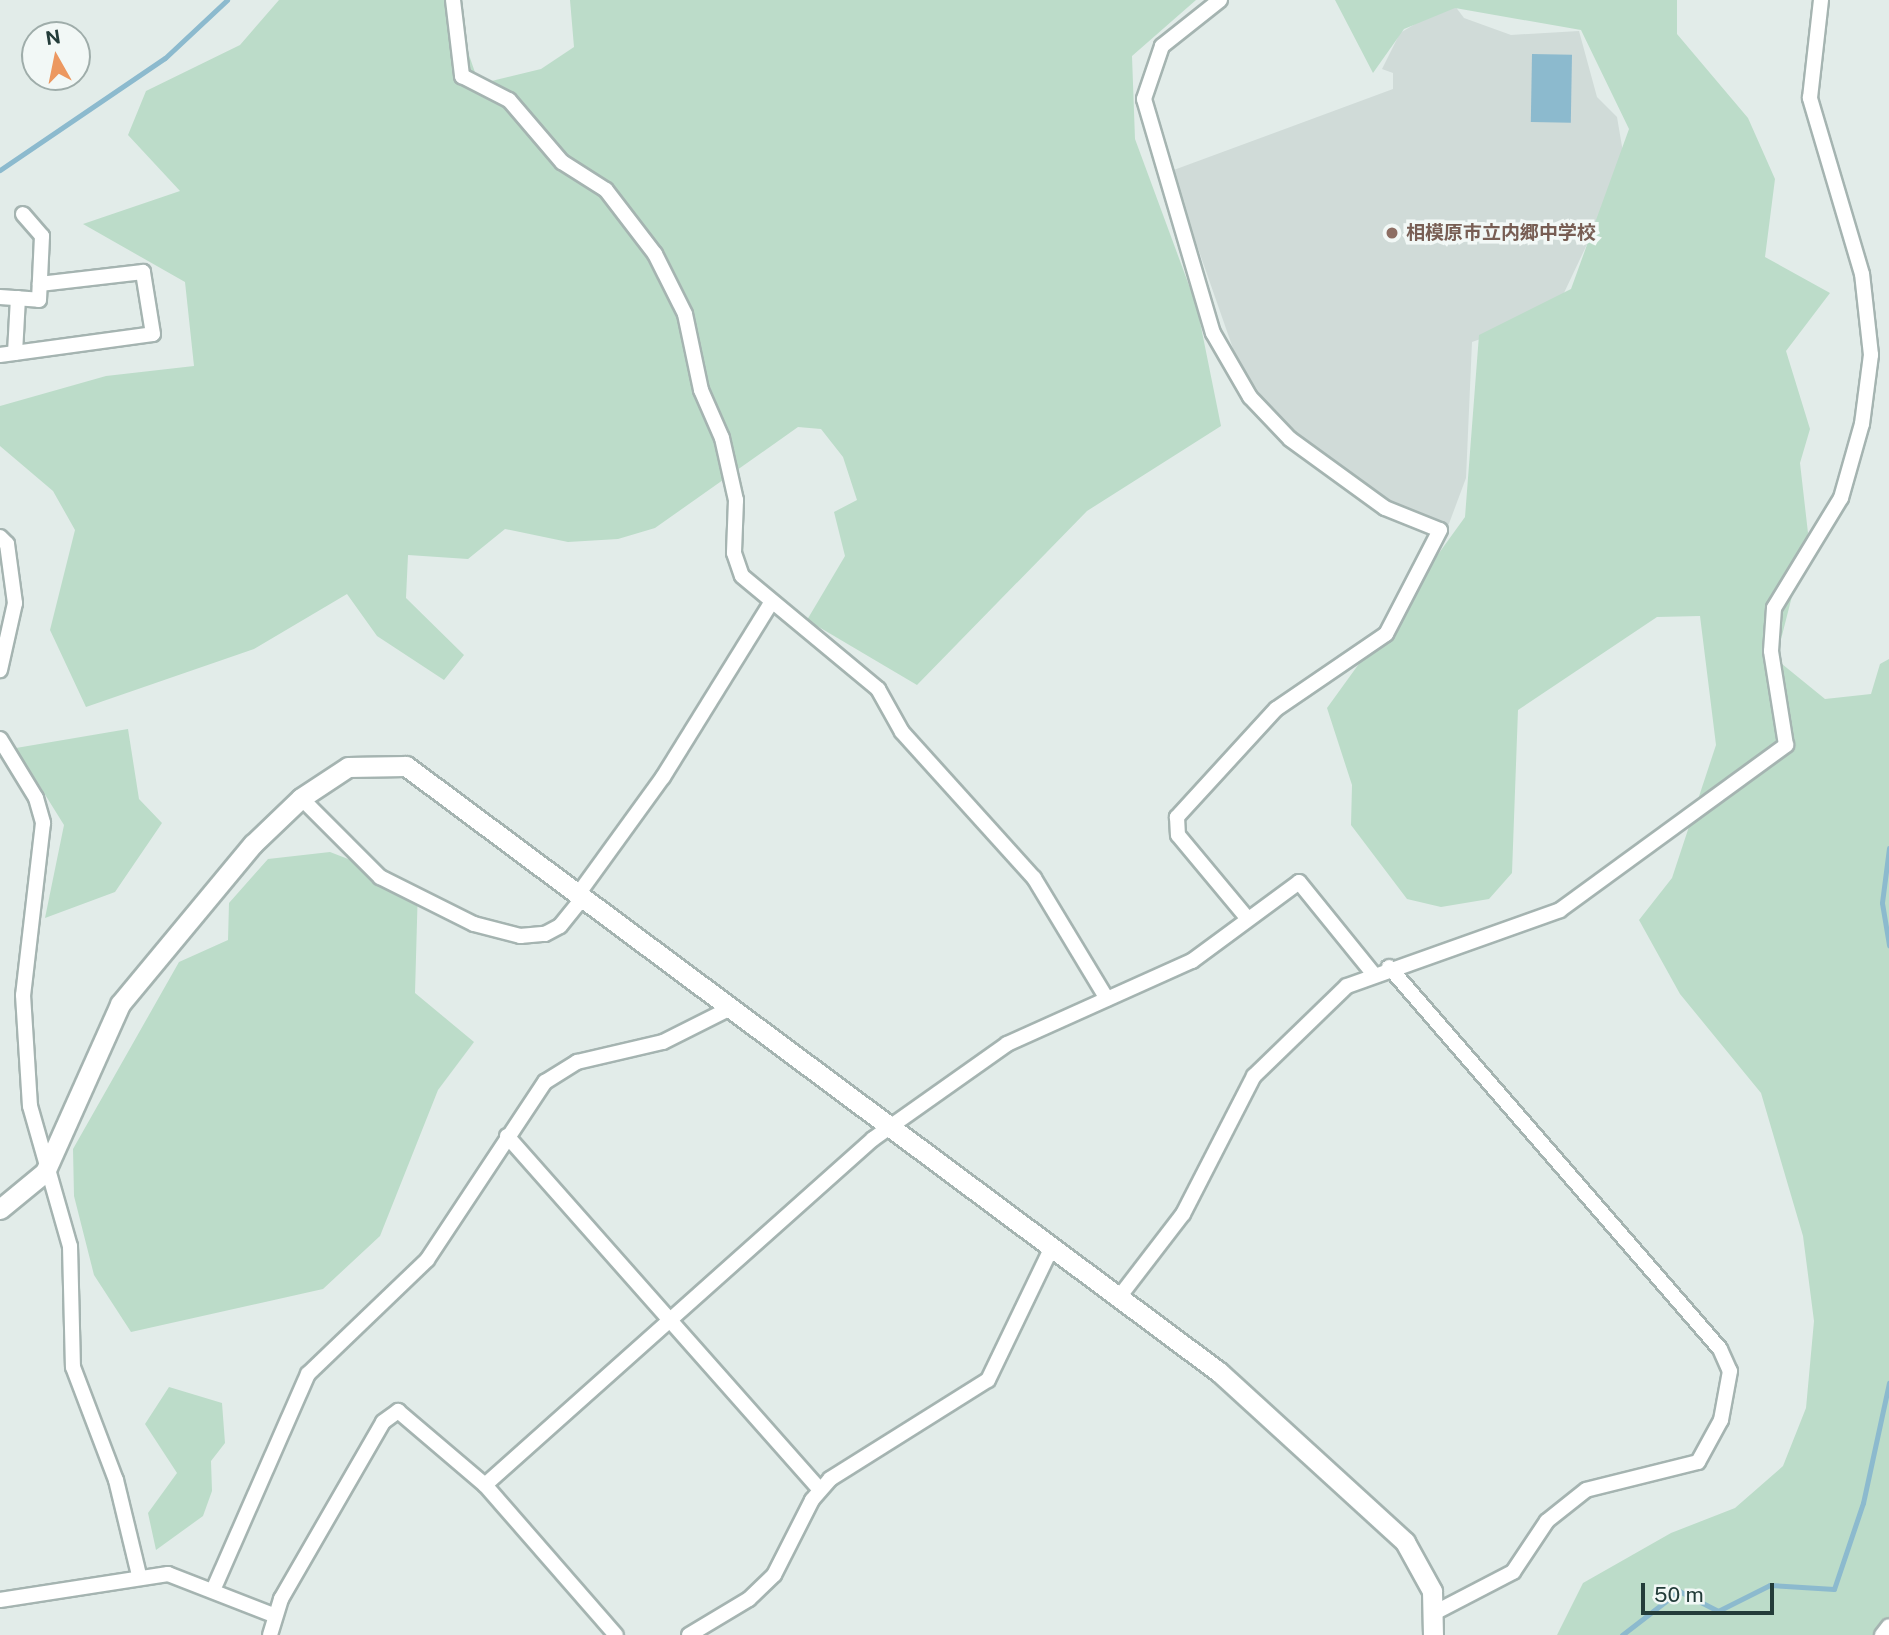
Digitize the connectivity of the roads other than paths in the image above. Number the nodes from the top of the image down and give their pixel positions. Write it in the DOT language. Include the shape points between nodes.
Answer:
graph roads {
  1 [pos="453,0"];
  2 [pos="1220,0"];
  3 [pos="1821,0"];
  4 [pos="23,214"];
  5 [pos="40,284"];
  6 [pos="0,297"];
  7 [pos="18,298"];
  8 [pos="15,353"];
  9 [pos="0,355"];
  10 [pos="0,537"];
  11 [pos="771,603"];
  12 [pos="0,670"];
  13 [pos="0,739"];
  14 [pos="301,799"];
  15 [pos="581,894"];
  16 [pos="1248,919"];
  17 [pos="1389,967"];
  18 [pos="1372,972"];
  19 [pos="1107,999"];
  20 [pos="729,1009"];
  21 [pos="886,1129"];
  22 [pos="507,1136"];
  23 [pos="45,1172"];
  24 [pos="0,1209"];
  25 [pos="1050,1251"];
  26 [pos="1120,1296"];
  27 [pos="669,1323"];
  28 [pos="485,1485"];
  29 [pos="819,1489"];
  30 [pos="139,1575"];
  31 [pos="214,1588"];
  32 [pos="0,1600"];
  33 [pos="1434,1613"];
  34 [pos="272,1615"];
  35 [pos="1889,1626"];
  36 [pos="270,1635"];
  37 [pos="616,1635"];
  38 [pos="689,1635"];
  39 [pos="1433,1635"];
  40 [pos="1882,1635"];
  1 -- 11 [label="street" via="462,76 509,100 562,162 606,190 655,254 685,314 701,390 722,438 736,500 738,568"];
  2 -- 16 [label="street" via="1162,46 1144,99 1213,333 1250,397 1290,439 1385,508 1440,530 1386,634 1276,709 1177,817 1178,835"];
  3 -- 17 [label="street" via="1810,98 1861,274 1870,367 1841,498 1774,608 1771,651 1786,745 1573,903"];
  4 -- 5 [label="street" via="42,236"];
  5 -- 7 [label="street" via="39,300"];
  5 -- 8 [label="street" via="143,272 153,334"];
  6 -- 7 [label="street"];
  7 -- 8 [label="street"];
  8 -- 9 [label="street"];
  10 -- 12 [label="street" via="7,544 15,603"];
  11 -- 15 [label="street" via="663,776"];
  11 -- 19 [label="street" via="878,690 902,732 1034,878"];
  13 -- 23 [label="street" via="36,798 44,823 22,1010 30,1106"];
  14 -- 15 [label="street" via="348,767 406,766"];
  14 -- 15 [label="street" via="380,877 474,924 520,936 545,934 560,926"];
  14 -- 23 [label="street" via="253,845 120,1004"];
  15 -- 20 [label="street"];
  16 -- 18 [label="street" via="1299,882"];
  16 -- 19 [label="street" via="1192,961"];
  17 -- 18 [label="street"];
  17 -- 33 [label="street" via="1720,1349 1730,1371 1721,1420 1698,1462 1586,1490 1547,1521 1513,1572"];
  18 -- 26 [label="street" via="1327,1002 1254,1076 1183,1214"];
  19 -- 21 [label="street" via="1007,1044"];
  20 -- 21 [label="street"];
  20 -- 22 [label="street" via="663,1042 559,1071"];
  21 -- 25 [label="street"];
  21 -- 27 [label="street"];
  22 -- 27 [label="street"];
  22 -- 31 [label="street" via="422,1267 326,1353 300,1387"];
  23 -- 24 [label="street"];
  23 -- 30 [label="street" via="70,1246 74,1367 116,1480"];
  25 -- 26 [label="street"];
  25 -- 29 [label="street" via="988,1380"];
  26 -- 33 [label="street" via="1219,1372 1399,1535 1427,1576"];
  27 -- 28 [label="street"];
  27 -- 29 [label="street"];
  28 -- 34 [label="street" via="405,1413 390,1414"];
  28 -- 37 [label="street"];
  29 -- 38 [label="street" via="774,1575 749,1599"];
  30 -- 31 [label="street" via="187,1577"];
  30 -- 32 [label="street"];
  31 -- 34 [label="street"];
  33 -- 39 [label="street"];
  34 -- 36 [label="street"];
  35 -- 40 [label="street"];
}
